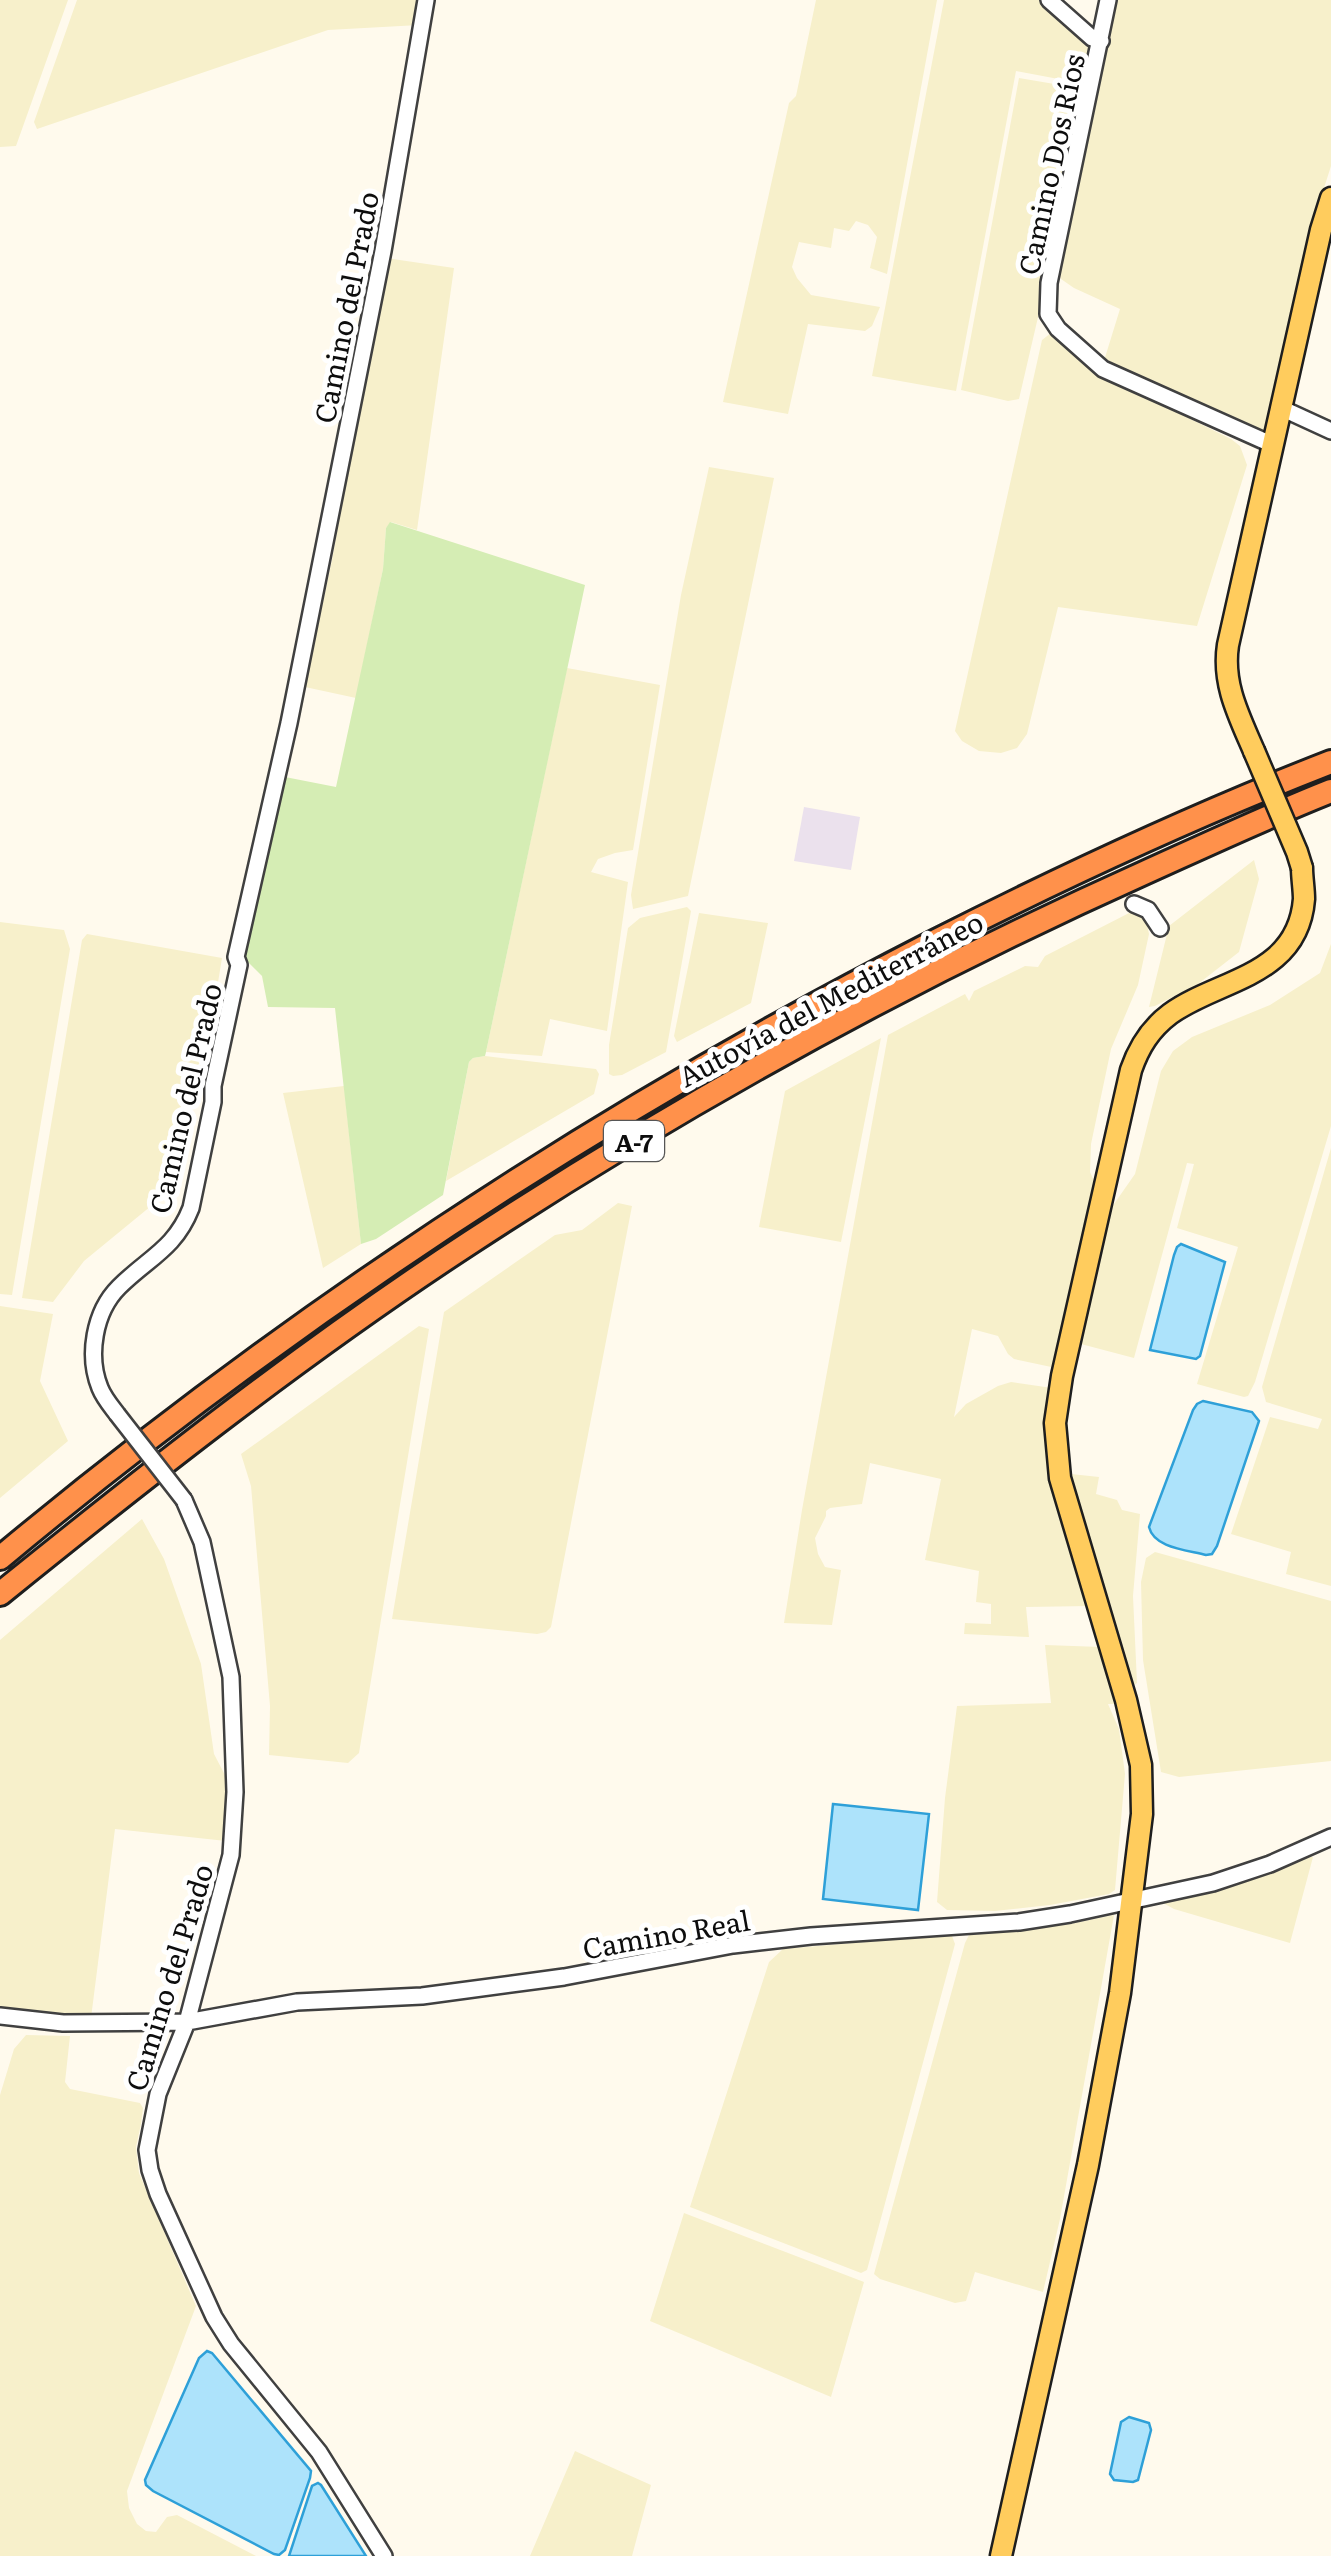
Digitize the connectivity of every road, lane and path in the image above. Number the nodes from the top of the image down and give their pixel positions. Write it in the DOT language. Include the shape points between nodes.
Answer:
graph roads {
  1 [pos="426,0"];
  2 [pos="1048,0"];
  3 [pos="1108,0"];
  4 [pos="1101,41"];
  5 [pos="1331,198"];
  6 [pos="1282,408"];
  7 [pos="1331,431"];
  8 [pos="1273,445"];
  9 [pos="1331,762"];
  10 [pos="1331,792"];
  11 [pos="1134,904"];
  12 [pos="1160,928"];
  13 [pos="0,1558"];
  14 [pos="0,1594"];
  15 [pos="1331,1836"];
  16 [pos="1130,1901"];
  17 [pos="0,2016"];
  18 [pos="187,2022"];
  19 [pos="384,2556"];
  20 [pos="1001,2556"];
  1 -- 18 [label="street, Camino del Prado, bridge" via="383,251 236,957 191,1208 171,1244 107,1303 93,1348 101,1391 184,1500 202,1542 231,1676 231,1854"];
  2 -- 4 [label="street"];
  3 -- 4 [label="street, Camino Dos Ríos"];
  4 -- 8 [label="street, Camino Dos Ríos" via="1048,314 1103,369"];
  5 -- 6 [label="main road"];
  6 -- 7 [label="street"];
  6 -- 8 [label="main road"];
  8 -- 16 [label="main road, bridge" via="1226,658 1231,698 1298,852 1300,921 1272,960 1174,1012 1139,1047 1055,1423 1060,1478 1141,1765"];
  9 -- 13 [label="highway, Autovía del Mediterráneo / A-7" via="1027,896 682,1079 508,1184 344,1296 225,1380"];
  10 -- 14 [label="highway, Autovía del Mediterráneo / A-7" via="985,948 640,1137 470,1242 313,1352"];
  11 -- 12 [label="street" via="1148,910"];
  15 -- 16 [label="street, Camino Real" via="1213,1883"];
  16 -- 18 [label="street, Camino Real" via="1020,1922 734,1945 564,1977 422,1996 297,2002"];
  16 -- 20 [label="main road" via="1088,2164"];
  17 -- 18 [label="street, Camino Real" via="64,2024"];
  18 -- 19 [label="street, Camino del Prado" via="158,2094 147,2150 158,2194 214,2317 319,2452"];
}
